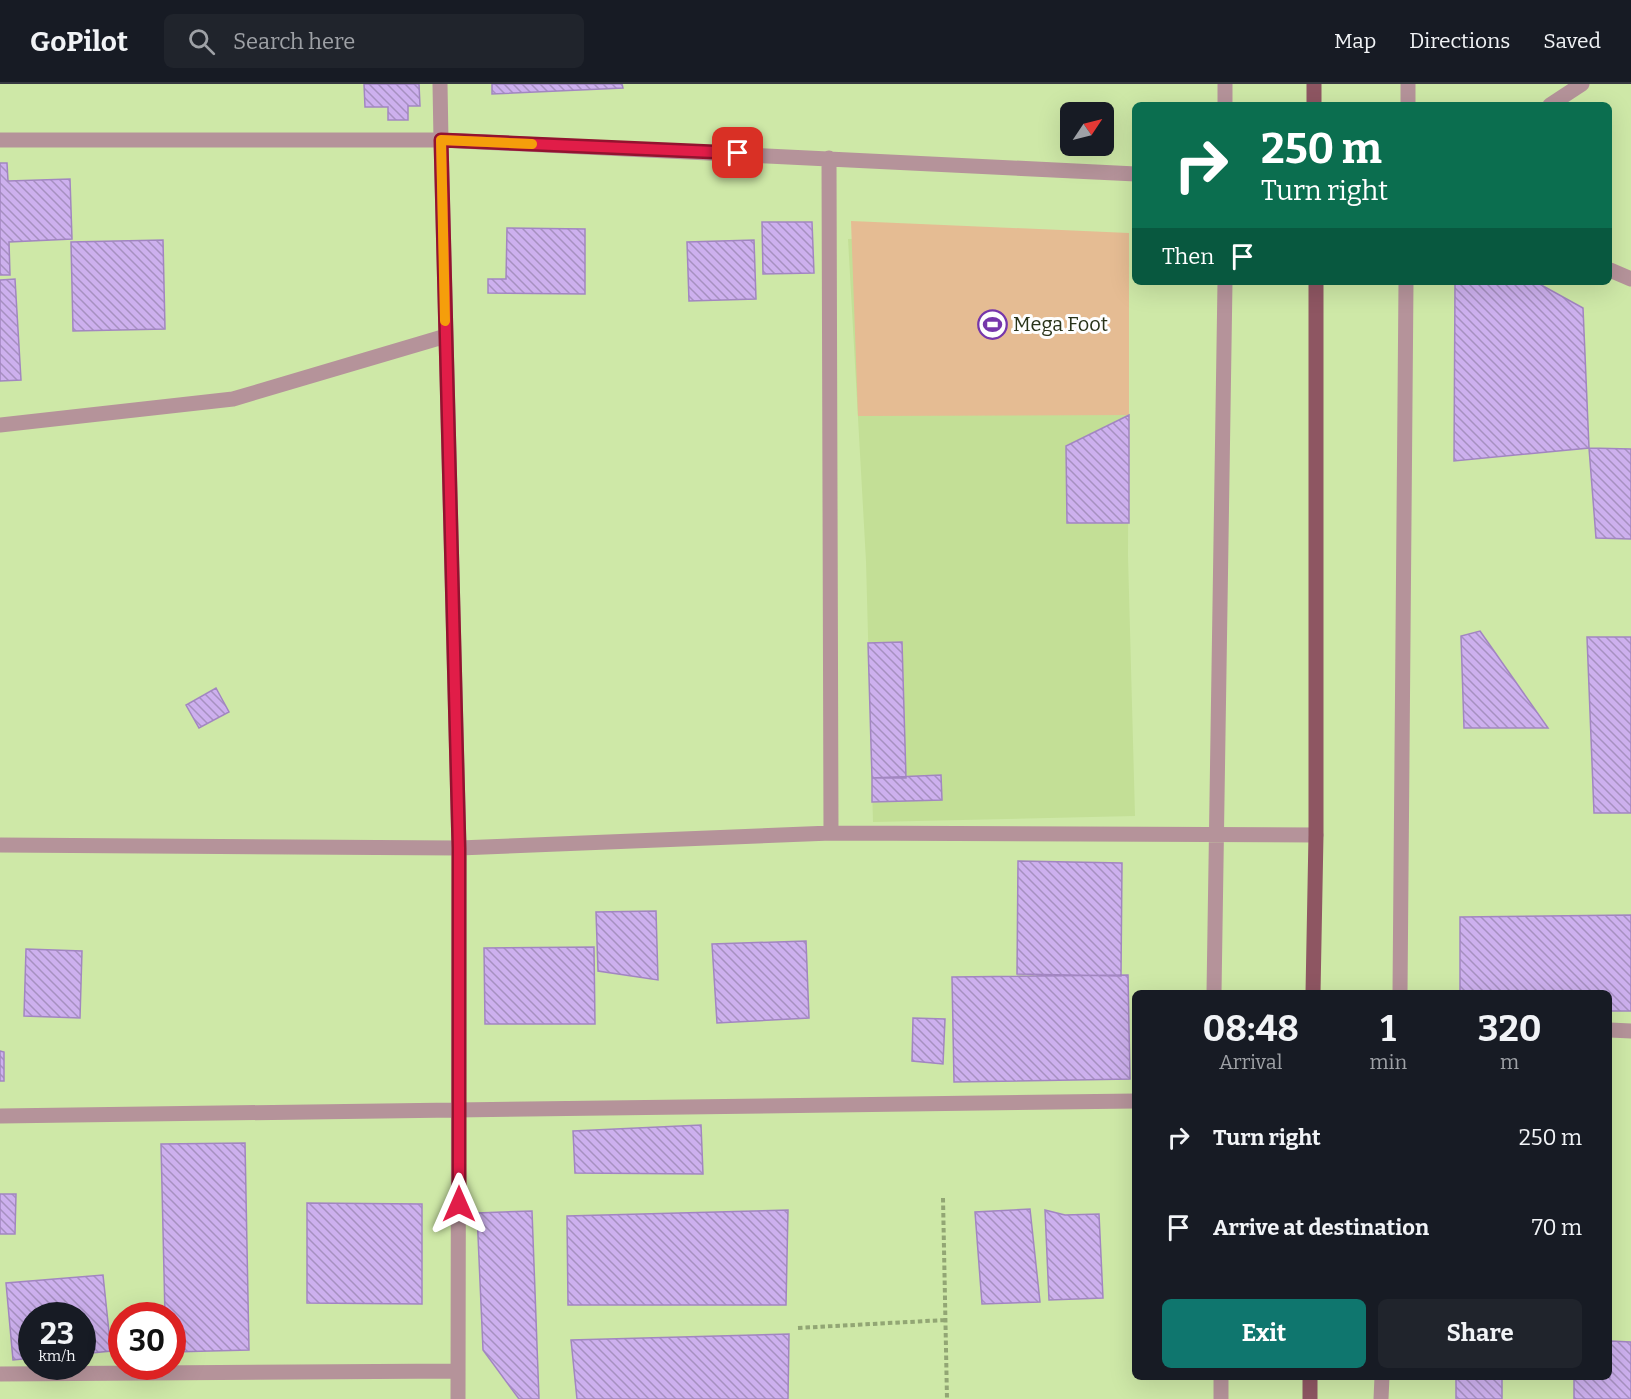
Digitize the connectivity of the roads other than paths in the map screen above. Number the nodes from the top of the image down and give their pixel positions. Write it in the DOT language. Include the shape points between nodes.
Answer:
graph roads {
  1 [pos="440,84"];
  2 [pos="1225,84"];
  3 [pos="1314,84"];
  4 [pos="1408,84"];
  5 [pos="1582,84"];
  6 [pos="1225,102"];
  7 [pos="1314,102"];
  8 [pos="1408,102"];
  9 [pos="1555,102"];
  10 [pos="441,140"];
  11 [pos="0,141"];
  12 [pos="829,158"];
  13 [pos="1132,174"];
  14 [pos="1612,271"];
  15 [pos="1631,279"];
  16 [pos="1225,285"];
  17 [pos="1316,285"];
  18 [pos="1406,285"];
  19 [pos="446,336"];
  20 [pos="0,425"];
  21 [pos="831,833"];
  22 [pos="1219,834"];
  23 [pos="1316,835"];
  24 [pos="0,845"];
  25 [pos="459,848"];
  26 [pos="1214,990"];
  27 [pos="1312,990"];
  28 [pos="1400,990"];
  29 [pos="1612,1030"];
  30 [pos="1631,1030"];
  31 [pos="1132,1101"];
  32 [pos="460,1109"];
  33 [pos="0,1116"];
  34 [pos="458,1371"];
  35 [pos="0,1374"];
  36 [pos="1221,1380"];
  37 [pos="1310,1380"];
  38 [pos="1382,1380"];
  39 [pos="458,1399"];
  40 [pos="1221,1399"];
  41 [pos="1310,1399"];
  42 [pos="1381,1399"];
  1 -- 10 [label="street"];
  2 -- 6 [label="street"];
  3 -- 7 [label="main road"];
  4 -- 8 [label="street"];
  5 -- 9 [label="street"];
  10 -- 11 [label="street"];
  10 -- 12 [label="street"];
  10 -- 19 [label="street"];
  12 -- 13 [label="street"];
  12 -- 21 [label="street"];
  14 -- 15 [label="street"];
  16 -- 22 [label="street"];
  17 -- 23 [label="main road"];
  18 -- 28 [label="street"];
  19 -- 20 [label="street" via="233,399"];
  19 -- 25 [label="street"];
  21 -- 22 [label="street"];
  21 -- 25 [label="street"];
  22 -- 23 [label="street"];
  22 -- 26 [label="street"];
  23 -- 27 [label="main road"];
  24 -- 25 [label="street"];
  25 -- 32 [label="street"];
  29 -- 30 [label="street"];
  31 -- 32 [label="street"];
  32 -- 33 [label="street"];
  32 -- 34 [label="street"];
  34 -- 35 [label="street"];
  34 -- 39 [label="street"];
  36 -- 40 [label="street"];
  37 -- 41 [label="main road"];
  38 -- 42 [label="street"];
}
